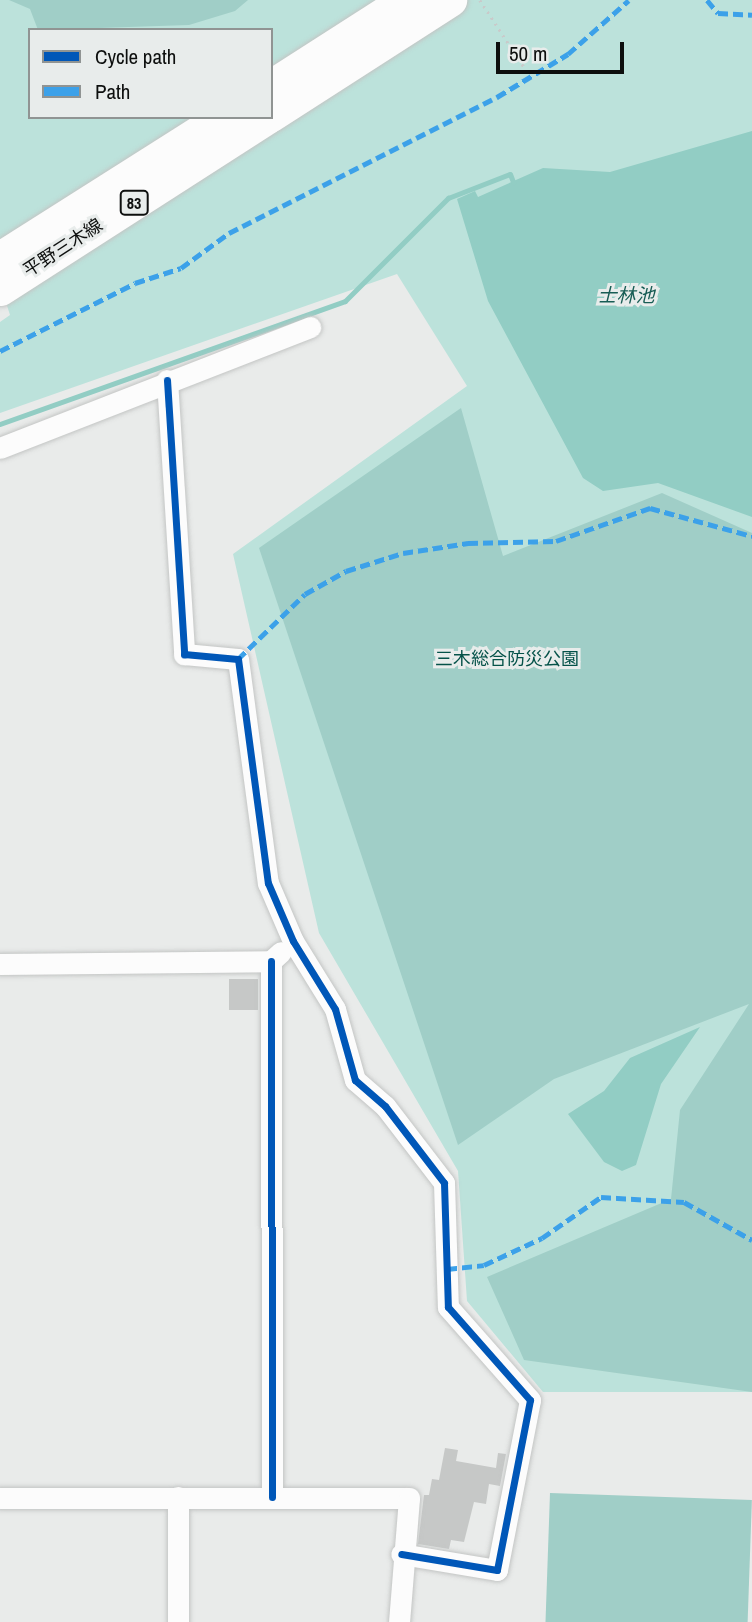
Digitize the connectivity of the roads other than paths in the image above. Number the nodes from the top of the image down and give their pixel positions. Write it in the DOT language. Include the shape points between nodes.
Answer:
graph roads {
  1 [pos="405,0"];
  2 [pos="450,0"];
  3 [pos="273,85"];
  4 [pos="273,114"];
  5 [pos="219,119"];
  6 [pos="265,119"];
  7 [pos="0,258"];
  8 [pos="0,289"];
  9 [pos="310,327"];
  10 [pos="167,380"];
  11 [pos="0,447"];
  12 [pos="293,941"];
  13 [pos="271,961"];
  14 [pos="0,964"];
  15 [pos="178,1497"];
  16 [pos="272,1497"];
  17 [pos="0,1498"];
  18 [pos="401,1554"];
  19 [pos="178,1622"];
  20 [pos="398,1622"];
  1 -- 3 [label="main road"];
  2 -- 4 [label="main road, 平野三木線 / 83"];
  5 -- 7 [label="main road, 平野三木線 / 83"];
  6 -- 8 [label="main road, 平野三木線 / 83"];
  9 -- 10 [label="street"];
  10 -- 11 [label="street"];
  10 -- 12 [label="street" via="184,654 238,659 268,883"];
  12 -- 13 [label="street"];
  12 -- 18 [label="street" via="335,1009 355,1080 386,1106 444,1184 448,1307 530,1400 496,1570"];
  13 -- 14 [label="street"];
  13 -- 16 [label="street"];
  15 -- 16 [label="street"];
  15 -- 17 [label="street"];
  15 -- 19 [label="street"];
  16 -- 18 [label="street" via="409,1497"];
  18 -- 20 [label="street"];
}
